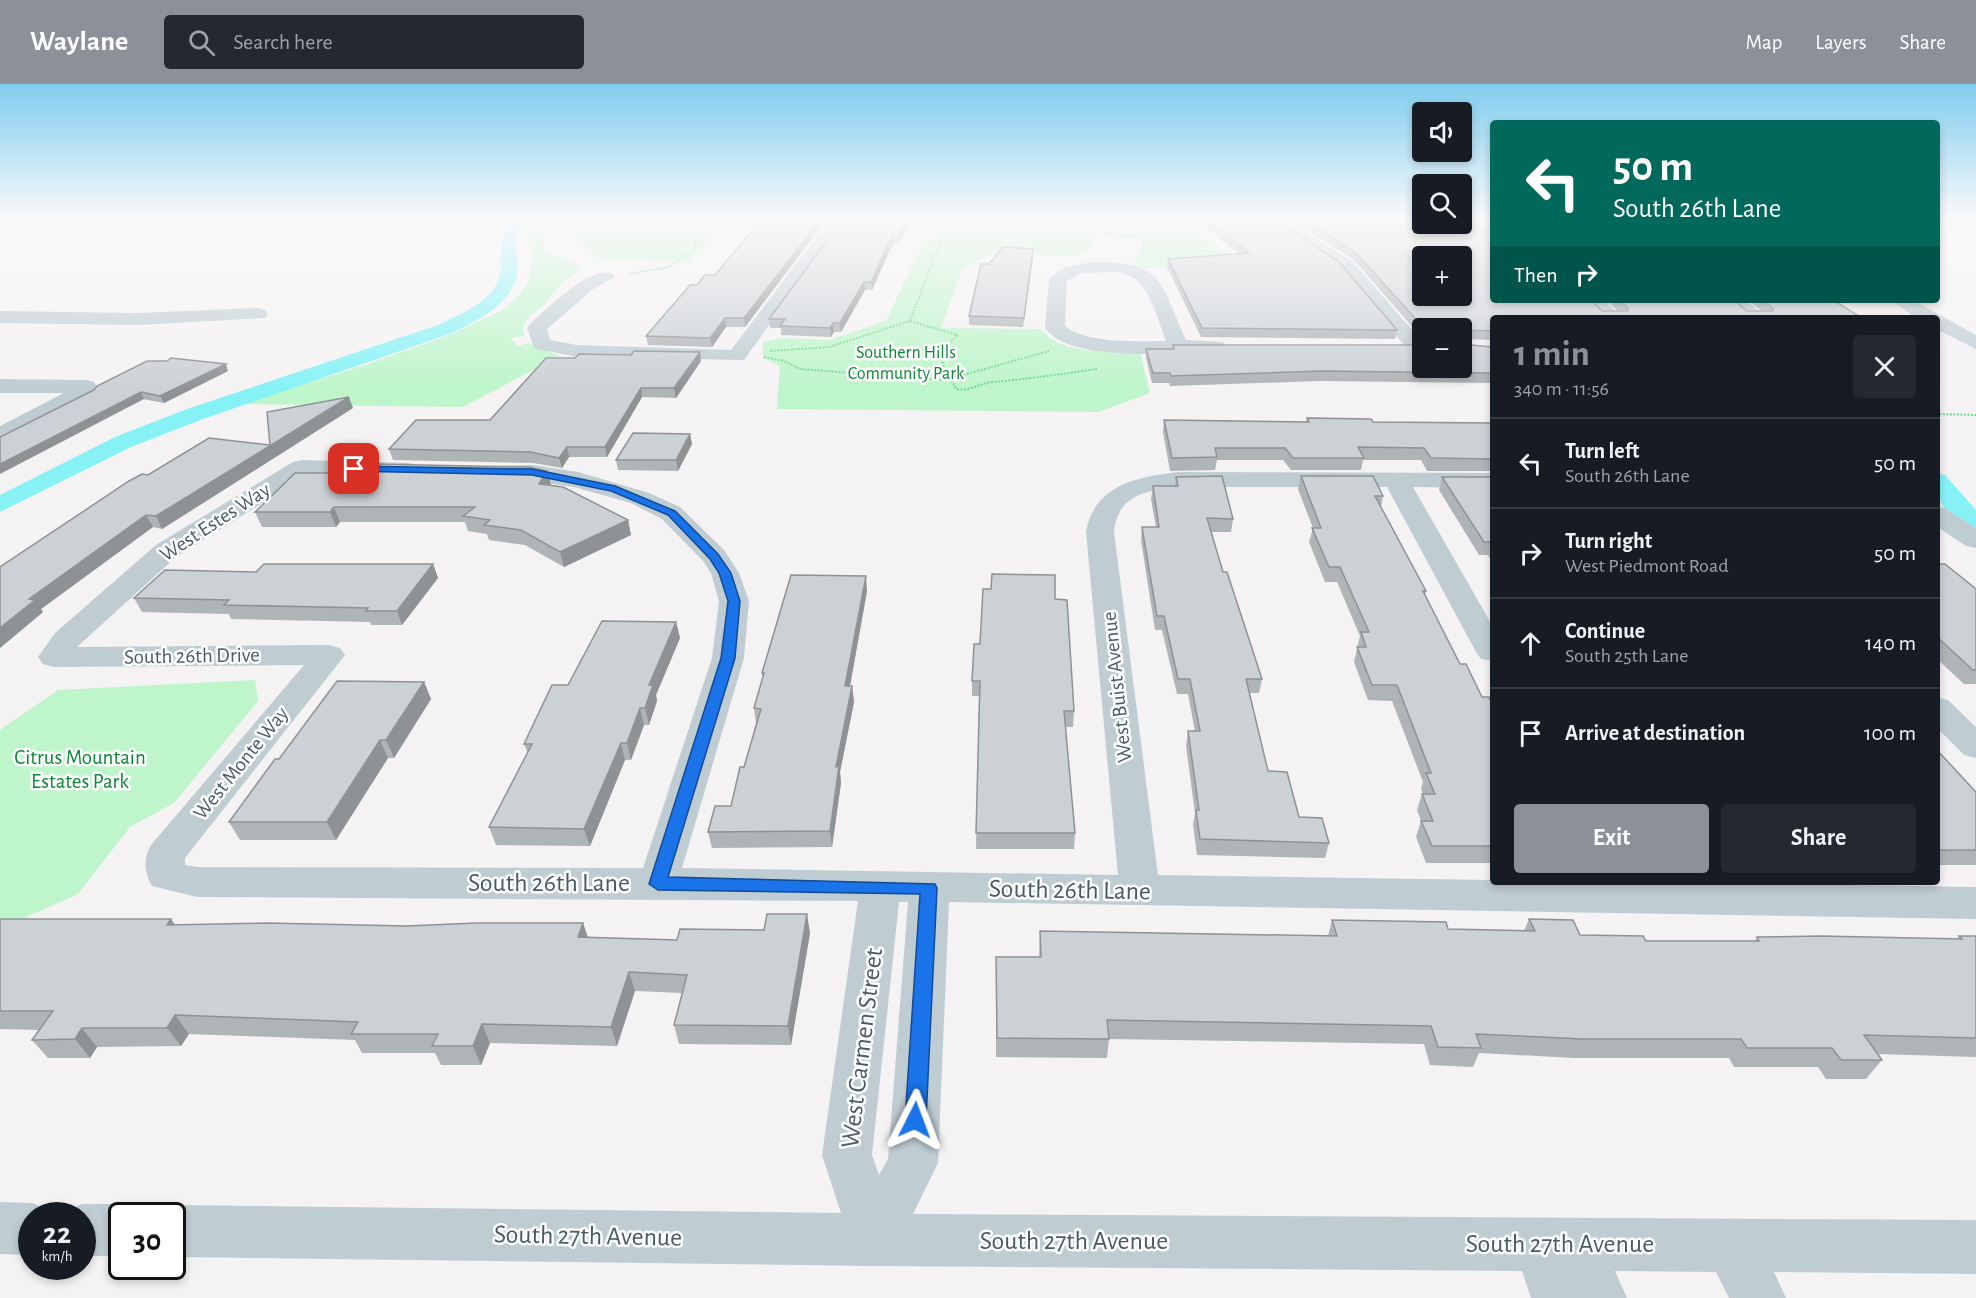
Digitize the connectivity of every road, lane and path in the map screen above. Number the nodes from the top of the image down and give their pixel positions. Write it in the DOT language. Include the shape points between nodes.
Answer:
graph roads {
  1 [pos="606,277"];
  2 [pos="795,277"];
  3 [pos="927,277"];
  4 [pos="1062,277"];
  5 [pos="1145,277"];
  6 [pos="1356,277"];
  7 [pos="1595,303"];
  8 [pos="1736,303"];
  9 [pos="1904,303"];
  10 [pos="258,314"];
  11 [pos="1609,315"];
  12 [pos="1754,315"];
  13 [pos="1926,315"];
  14 [pos="0,317"];
  15 [pos="910,321"];
  16 [pos="1940,323"];
  17 [pos="1412,339"];
  18 [pos="1976,343"];
  19 [pos="1062,345"];
  20 [pos="1178,346"];
  21 [pos="1237,346"];
  22 [pos="1392,347"];
  23 [pos="1412,347"];
  24 [pos="1104,368"];
  25 [pos="950,379"];
  26 [pos="0,386"];
  27 [pos="1940,414"];
  28 [pos="1976,415"];
  29 [pos="0,435"];
  30 [pos="435,470"];
  31 [pos="481,471"];
  32 [pos="1396,480"];
  33 [pos="1490,480"];
  34 [pos="1940,517"];
  35 [pos="1976,540"];
  36 [pos="1490,648"];
  37 [pos="328,655"];
  38 [pos="54,657"];
  39 [pos="1940,712"];
  40 [pos="1976,747"];
  41 [pos="166,876"];
  42 [pos="658,884"];
  43 [pos="880,888"];
  44 [pos="929,888"];
  45 [pos="1625,890"];
  46 [pos="1140,891"];
  47 [pos="1976,903"];
  48 [pos="0,1228"];
  49 [pos="18,1229"];
  50 [pos="186,1231"];
  51 [pos="872,1240"];
  52 [pos="1559,1244"];
  53 [pos="1731,1246"];
  54 [pos="1976,1247"];
  55 [pos="1559,1298"];
  56 [pos="1599,1298"];
  57 [pos="1758,1298"];
  1 -- 2 [label="street" via="586,286 537,328 541,344 577,351 737,356"];
  3 -- 15 [label="path"];
  4 -- 19 [label="street" via="1058,279 1055,328"];
  5 -- 20 [label="street"];
  6 -- 17 [label="street"];
  7 -- 11 [label="street"];
  8 -- 12 [label="street"];
  9 -- 13 [label="street"];
  10 -- 14 [label="street" via="138,320"];
  15 -- 25 [label="path" via="957,335 942,352 942,365"];
  15 -- 25 [label="path" via="829,347 764,351 760,357 784,361 800,369"];
  16 -- 18 [label="street"];
  19 -- 20 [label="street"];
  19 -- 25 [label="path"];
  20 -- 21 [label="street"];
  22 -- 23 [label="street"];
  24 -- 25 [label="path" via="990,382 966,391 956,389"];
  26 -- 29 [label="street" via="88,390"];
  27 -- 28 [label="path"];
  30 -- 38 [label="street, West Estes Way" via="302,467 166,550 66,640"];
  31 -- 42 [label="street" via="532,472 640,498 671,513 714,556 725,573 734,601 728,658"];
  32 -- 33 [label="street"];
  32 -- 36 [label="street"];
  32 -- 46 [label="street, West Buist Avenue" via="1160,482 1124,492 1105,510 1100,532"];
  34 -- 35 [label="street"];
  37 -- 38 [label="street, South 26th Drive"];
  37 -- 41 [label="street, West Monte Way" via="165,855"];
  39 -- 40 [label="street"];
  41 -- 42 [label="street, South 26th Lane" via="197,882"];
  42 -- 43 [label="street, South 26th Lane"];
  43 -- 44 [label="street, South 26th Lane"];
  43 -- 51 [label="street, West Carmen Street" via="846,1155"];
  44 -- 46 [label="street, South 26th Lane"];
  44 -- 51 [label="street" via="913,1163"];
  45 -- 46 [label="street, South 26th Lane"];
  45 -- 47 [label="street, South 26th Lane"];
  48 -- 49 [label="street"];
  50 -- 51 [label="street, South 27th Avenue"];
  51 -- 52 [label="street, South 27th Avenue"];
  52 -- 53 [label="street, South 27th Avenue"];
  52 -- 55 [label="street"];
  52 -- 56 [label="street"];
  53 -- 54 [label="street, South 27th Avenue"];
  53 -- 57 [label="street"];
}
